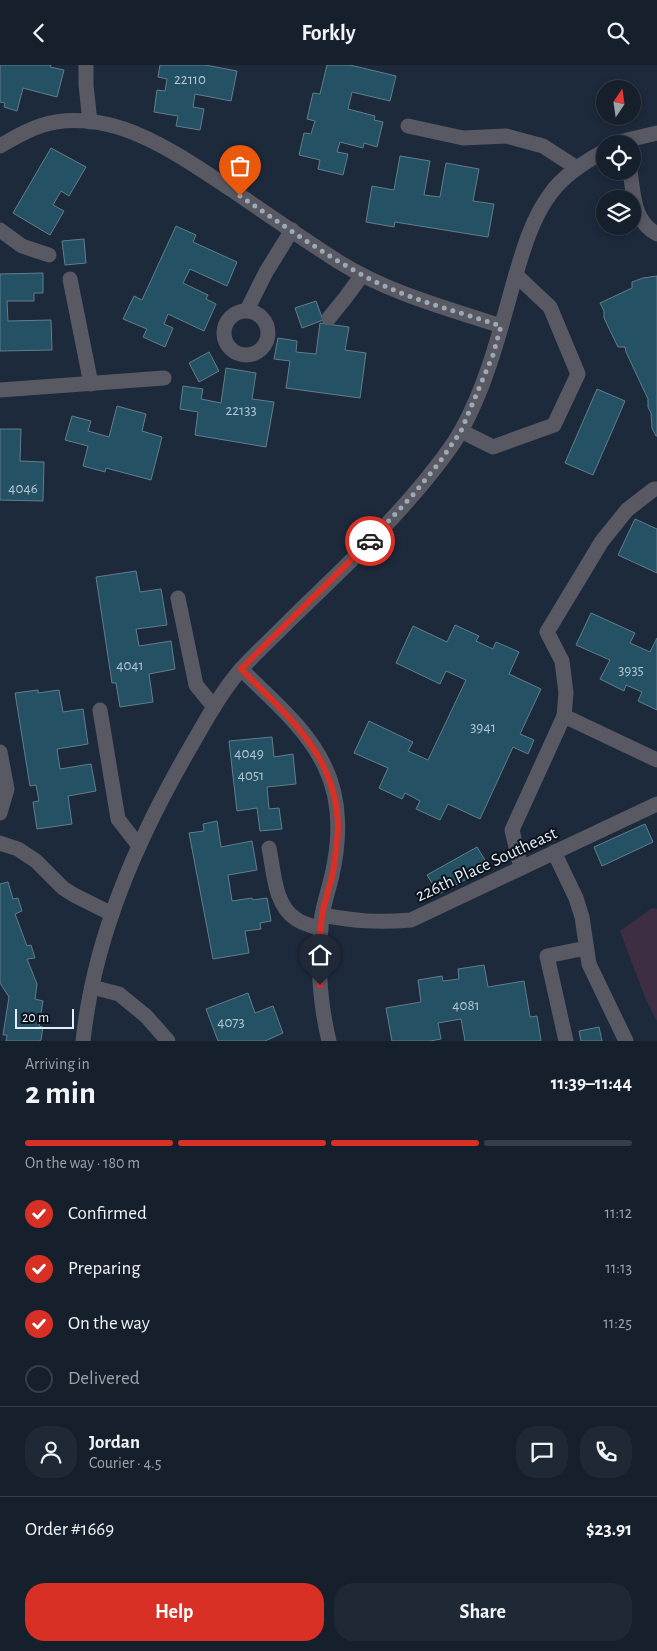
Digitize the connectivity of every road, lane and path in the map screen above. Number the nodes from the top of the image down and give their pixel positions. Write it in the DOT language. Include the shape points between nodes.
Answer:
graph roads {
  1 [pos="86,65"];
  2 [pos="90,122"];
  3 [pos="408,126"];
  4 [pos="657,133"];
  5 [pos="641,137"];
  6 [pos="0,146"];
  7 [pos="596,157"];
  8 [pos="577,169"];
  9 [pos="631,180"];
  10 [pos="0,230"];
  11 [pos="292,230"];
  12 [pos="657,234"];
  13 [pos="49,255"];
  14 [pos="362,275"];
  15 [pos="516,275"];
  16 [pos="70,279"];
  17 [pos="247,310"];
  18 [pos="329,318"];
  19 [pos="501,326"];
  20 [pos="164,379"];
  21 [pos="91,384"];
  22 [pos="0,391"];
  23 [pos="461,431"];
  24 [pos="657,489"];
  25 [pos="178,598"];
  26 [pos="241,669"];
  27 [pos="214,707"];
  28 [pos="100,710"];
  29 [pos="564,716"];
  30 [pos="0,751"];
  31 [pos="657,760"];
  32 [pos="657,804"];
  33 [pos="0,813"];
  34 [pos="0,843"];
  35 [pos="139,846"];
  36 [pos="269,848"];
  37 [pos="554,852"];
  38 [pos="521,868"];
  39 [pos="112,914"];
  40 [pos="322,922"];
  41 [pos="586,948"];
  42 [pos="92,987"];
  43 [pos="83,1041"];
  44 [pos="168,1041"];
  45 [pos="328,1041"];
  46 [pos="566,1041"];
  47 [pos="626,1041"];
  1 -- 2 [label="street"];
  2 -- 6 [label="street" via="54,122 26,131"];
  2 -- 11 [label="street" via="127,130 174,151"];
  3 -- 8 [label="street" via="463,138 506,137 542,146"];
  4 -- 5 [label="street"];
  7 -- 8 [label="street"];
  8 -- 15 [label="street" via="552,191 536,215"];
  9 -- 12 [label="street" via="640,219"];
  10 -- 13 [label="street" via="22,246"];
  11 -- 14 [label="street"];
  11 -- 17 [label="street"];
  14 -- 18 [label="street"];
  14 -- 19 [label="street" via="406,295"];
  15 -- 19 [label="street"];
  15 -- 23 [label="street" via="550,307 578,374 554,425 493,447"];
  16 -- 21 [label="street"];
  19 -- 23 [label="street" via="493,355"];
  20 -- 21 [label="street"];
  21 -- 22 [label="street"];
  23 -- 26 [label="street" via="439,463 377,534"];
  24 -- 29 [label="street" via="627,510 602,541 547,632 562,661 566,693"];
  25 -- 27 [label="street" via="196,685"];
  26 -- 27 [label="street"];
  26 -- 40 [label="street" via="297,726 325,767 331,785 338,826 337,845"];
  27 -- 35 [label="street" via="159,802"];
  28 -- 35 [label="street" via="118,819"];
  29 -- 31 [label="street"];
  29 -- 38 [label="street" via="512,830"];
  30 -- 33 [label="street" via="7,789"];
  32 -- 37 [label="street, 226th Place Southeast"];
  34 -- 39 [label="street" via="18,849 36,861 63,888"];
  35 -- 39 [label="street"];
  36 -- 40 [label="street, 226th Place Southeast" via="285,910 297,920"];
  37 -- 38 [label="street, 226th Place Southeast"];
  37 -- 41 [label="street" via="576,898"];
  38 -- 40 [label="street, 226th Place Southeast" via="411,919 384,923"];
  39 -- 42 [label="street"];
  40 -- 45 [label="street" via="319,969"];
  41 -- 46 [label="street" via="547,956"];
  41 -- 47 [label="street" via="595,978"];
  42 -- 43 [label="street"];
  42 -- 44 [label="street" via="119,994 146,1016"];
}
